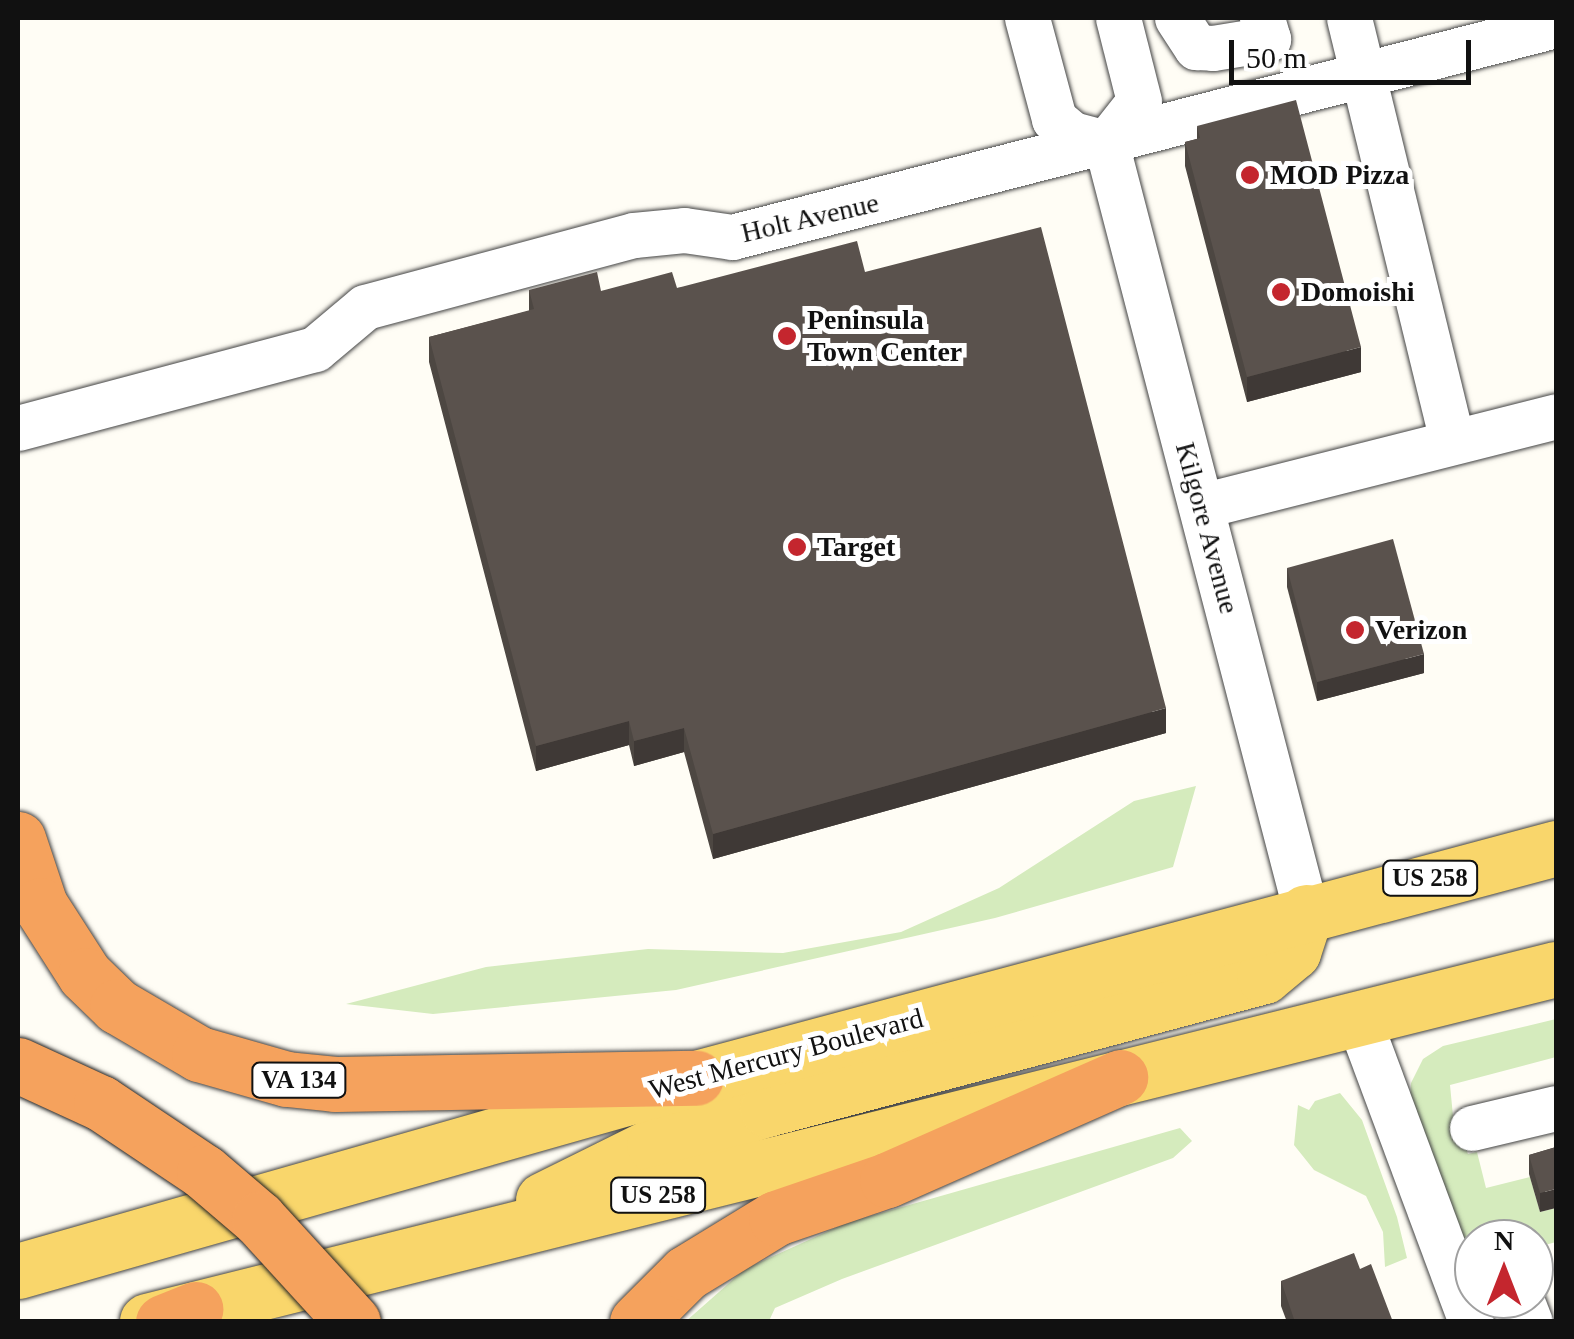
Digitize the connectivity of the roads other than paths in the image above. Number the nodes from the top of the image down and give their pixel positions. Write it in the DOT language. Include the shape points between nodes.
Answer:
graph roads {
  1 [pos="1027,18"];
  2 [pos="1118,18"];
  3 [pos="1176,18"];
  4 [pos="1262,18"];
  5 [pos="1349,18"];
  6 [pos="1556,24"];
  7 [pos="1363,74"];
  8 [pos="1106,144"];
  9 [pos="1556,416"];
  10 [pos="18,428"];
  11 [pos="1452,442"];
  12 [pos="1201,506"];
  13 [pos="18,839"];
  14 [pos="1556,848"];
  15 [pos="1306,912"];
  16 [pos="1556,969"];
  17 [pos="1358,1018"];
  18 [pos="18,1065"];
  19 [pos="1120,1077"];
  20 [pos="696,1078"];
  21 [pos="1556,1108"];
  22 [pos="1472,1128"];
  23 [pos="437,1252"];
  24 [pos="18,1272"];
  25 [pos="168,1317"];
  26 [pos="352,1322"];
  27 [pos="637,1322"];
  28 [pos="1471,1322"];
  1 -- 8 [label="street" via="1054,119 1072,134"];
  2 -- 8 [label="street" via="1138,101"];
  3 -- 4 [label="street" via="1196,47 1212,48 1268,39"];
  5 -- 7 [label="street"];
  6 -- 7 [label="street, Holt Avenue"];
  7 -- 8 [label="street, Holt Avenue"];
  7 -- 11 [label="street"];
  8 -- 10 [label="street, Holt Avenue" via="732,237 684,230 634,235 366,307 316,348"];
  8 -- 12 [label="street, Kilgore Avenue"];
  9 -- 11 [label="street"];
  11 -- 12 [label="street"];
  12 -- 15 [label="street, Kilgore Avenue"];
  13 -- 20 [label="highway, VA 134" via="40,905 85,975 159,1034 225,1064 287,1079 392,1086"];
  14 -- 15 [label="main road, West Mercury Boulevard / US 258"];
  15 -- 20 [label="main road, West Mercury Boulevard / US 258"];
  15 -- 23 [label="main road" via="1292,952 1264,976 654,1146"];
  16 -- 17 [label="main road, US 258"];
  17 -- 19 [label="main road, US 258"];
  17 -- 28 [label="street"];
  18 -- 26 [label="highway, bridge" via="101,1103 204,1172 271,1231"];
  19 -- 23 [label="main road, US 258"];
  19 -- 27 [label="highway" via="887,1180 776,1218 686,1273"];
  20 -- 24 [label="main road, West Mercury Boulevard / US 258"];
  21 -- 22 [label="street"];
  23 -- 25 [label="main road, US 258"];
}
